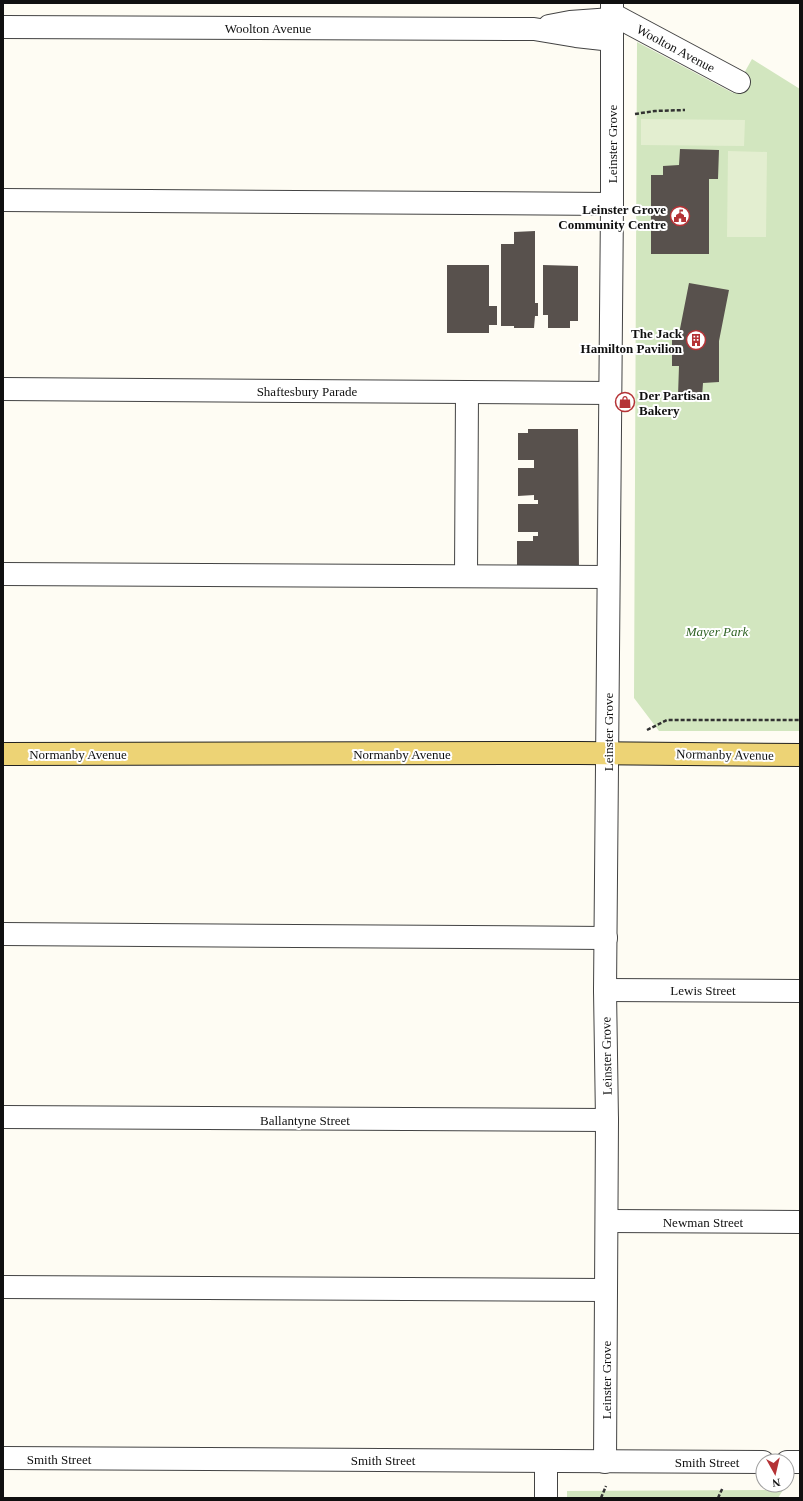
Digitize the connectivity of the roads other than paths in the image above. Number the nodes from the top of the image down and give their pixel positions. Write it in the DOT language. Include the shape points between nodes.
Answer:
graph roads {
  1 [pos="612,19"];
  2 [pos="3,27"];
  3 [pos="739,82"];
  4 [pos="3,200"];
  5 [pos="612,204"];
  6 [pos="3,389"];
  7 [pos="467,392"];
  8 [pos="610,393"];
  9 [pos="3,574"];
  10 [pos="466,576"];
  11 [pos="608,577"];
  12 [pos="608,753"];
  13 [pos="3,754"];
  14 [pos="800,755"];
  15 [pos="3,934"];
  16 [pos="606,938"];
  17 [pos="605,990"];
  18 [pos="800,991"];
  19 [pos="3,1117"];
  20 [pos="607,1120"];
  21 [pos="607,1221"];
  22 [pos="800,1222"];
  23 [pos="3,1288"];
  24 [pos="606,1290"];
  25 [pos="3,1458"];
  26 [pos="546,1461"];
  27 [pos="605,1462"];
  28 [pos="755,1462"];
  29 [pos="546,1498"];
  1 -- 2 [label="street, Woolton Avenue" via="570,22 534,29"];
  1 -- 3 [label="street, Woolton Avenue"];
  1 -- 5 [label="street, Leinster Grove"];
  4 -- 5 [label="street"];
  5 -- 8 [label="street, Leinster Grove"];
  6 -- 7 [label="street, Shaftesbury Parade"];
  7 -- 8 [label="street, Shaftesbury Parade"];
  7 -- 10 [label="street"];
  8 -- 11 [label="street, Leinster Grove"];
  9 -- 10 [label="street"];
  10 -- 11 [label="street"];
  11 -- 12 [label="street, Leinster Grove"];
  12 -- 13 [label="main road, Normanby Avenue"];
  12 -- 14 [label="main road, Normanby Avenue"];
  12 -- 16 [label="street, Leinster Grove"];
  15 -- 16 [label="street"];
  16 -- 17 [label="street, Leinster Grove"];
  17 -- 18 [label="street, Lewis Street"];
  17 -- 20 [label="street, Leinster Grove"];
  19 -- 20 [label="street, Ballantyne Street"];
  20 -- 21 [label="street, Leinster Grove"];
  21 -- 22 [label="street, Newman Street"];
  21 -- 24 [label="street, Leinster Grove"];
  23 -- 24 [label="street"];
  24 -- 27 [label="street, Leinster Grove"];
  25 -- 26 [label="street, Smith Street"];
  26 -- 27 [label="street, Smith Street"];
  26 -- 29 [label="street"];
  27 -- 28 [label="street, Smith Street"];
}
